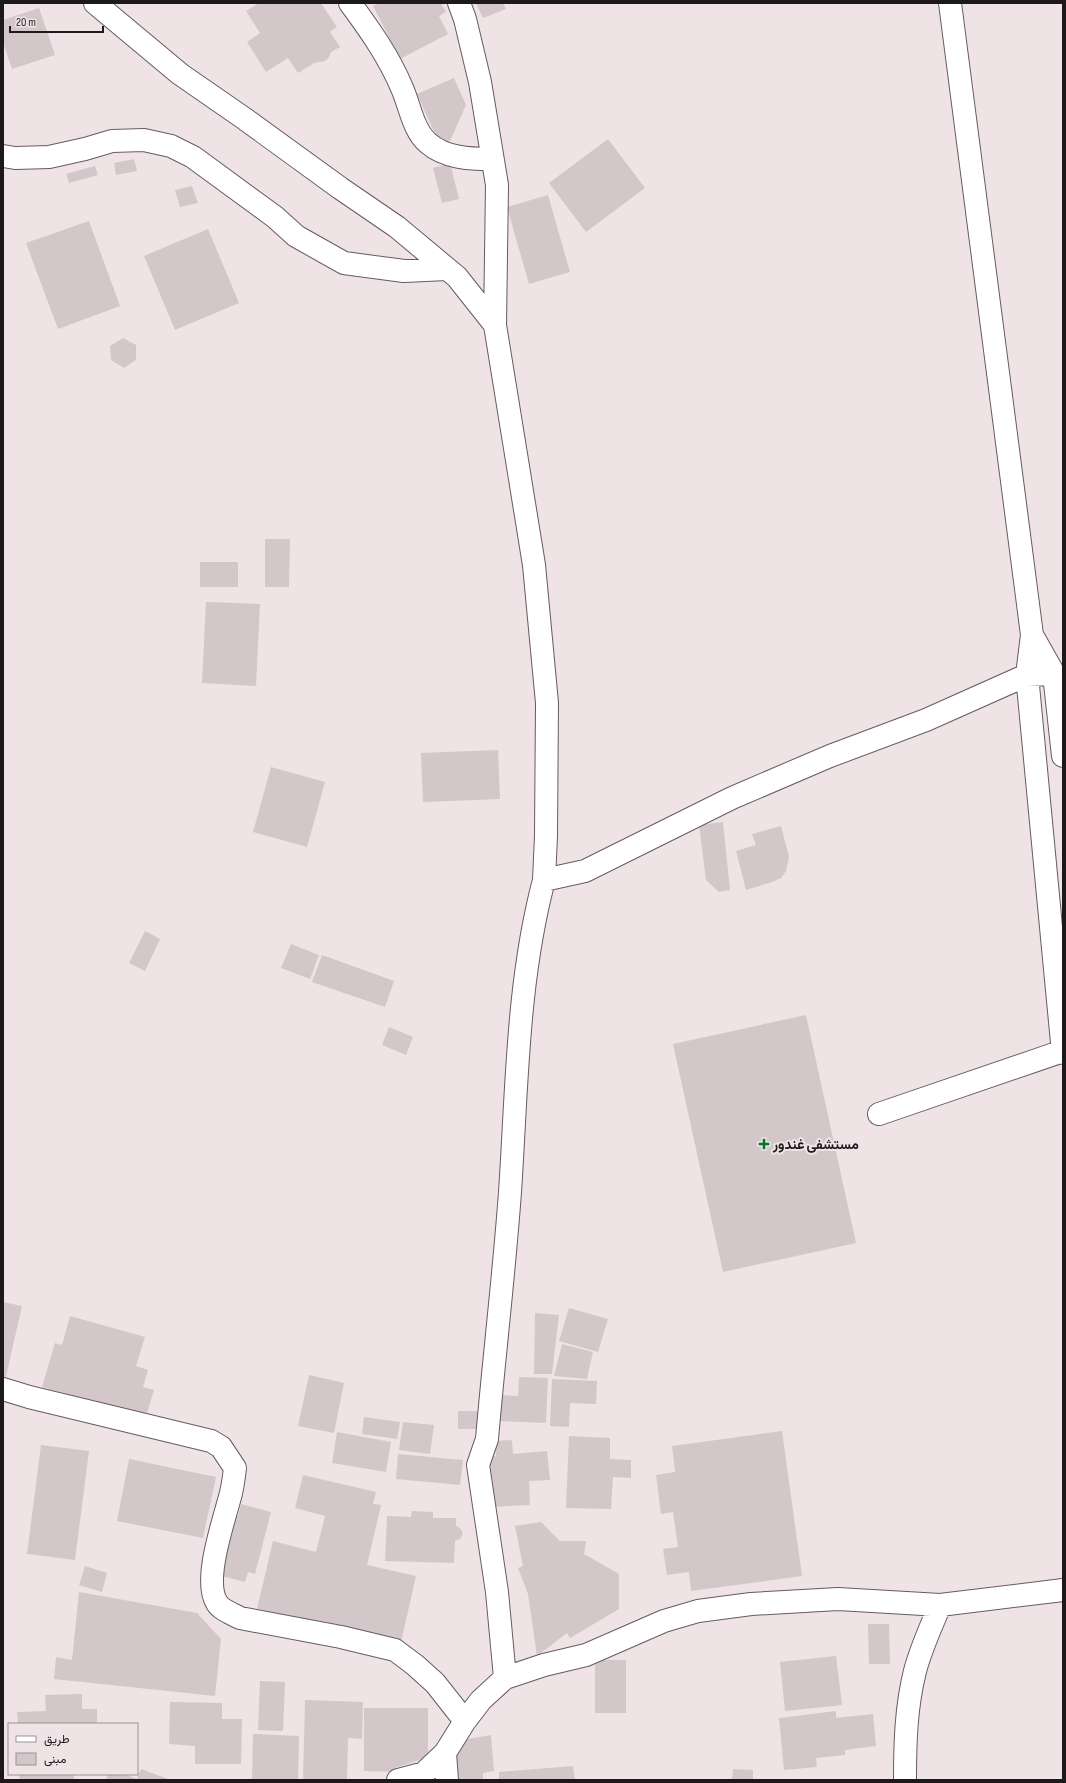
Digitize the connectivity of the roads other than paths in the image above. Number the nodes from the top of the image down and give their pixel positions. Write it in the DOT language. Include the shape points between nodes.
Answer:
graph roads {
  1 [pos="95,3"];
  2 [pos="350,3"];
  3 [pos="459,3"];
  4 [pos="950,3"];
  5 [pos="3,156"];
  6 [pos="491,159"];
  7 [pos="447,269"];
  8 [pos="495,324"];
  9 [pos="1032,635"];
  10 [pos="1054,674"];
  11 [pos="1027,675"];
  12 [pos="1063,756"];
  13 [pos="544,880"];
  14 [pos="1063,1046"];
  15 [pos="879,1114"];
  16 [pos="3,1389"];
  17 [pos="1063,1590"];
  18 [pos="940,1605"];
  19 [pos="505,1678"];
  20 [pos="465,1721"];
  21 [pos="445,1753"];
  22 [pos="398,1780"];
  23 [pos="447,1780"];
  24 [pos="905,1780"];
  1 -- 7 [label="street" via="180,74 398,227"];
  2 -- 6 [label="street" via="376,39 402,88 417,128 428,143 441,152 464,159"];
  3 -- 6 [label="street" via="480,82"];
  4 -- 9 [label="street"];
  5 -- 7 [label="street" via="49,157 85,150 112,141 144,140 171,146 193,157 296,236 344,263 404,271"];
  6 -- 8 [label="street" via="497,185"];
  7 -- 8 [label="street" via="457,277"];
  8 -- 13 [label="street" via="534,565 547,703"];
  9 -- 10 [label="street"];
  9 -- 11 [label="street"];
  10 -- 11 [label="street"];
  10 -- 12 [label="street"];
  11 -- 13 [label="street" via="926,720 830,756 732,798 585,871"];
  11 -- 14 [label="street"];
  13 -- 19 [label="street" via="530,940 521,1015 507,1234 487,1440 478,1465 497,1592"];
  14 -- 15 [label="street"];
  16 -- 20 [label="street" via="212,1441 222,1447 235,1468 213,1562 212,1585 217,1603 240,1618 395,1650 435,1683"];
  17 -- 18 [label="street"];
  18 -- 19 [label="street" via="838,1600 751,1604 698,1611 664,1621 586,1655"];
  18 -- 24 [label="street" via="915,1670 908,1704"];
  19 -- 20 [label="street" via="481,1700"];
  20 -- 21 [label="street"];
  21 -- 22 [label="street" via="424,1773"];
  21 -- 23 [label="street"];
}
